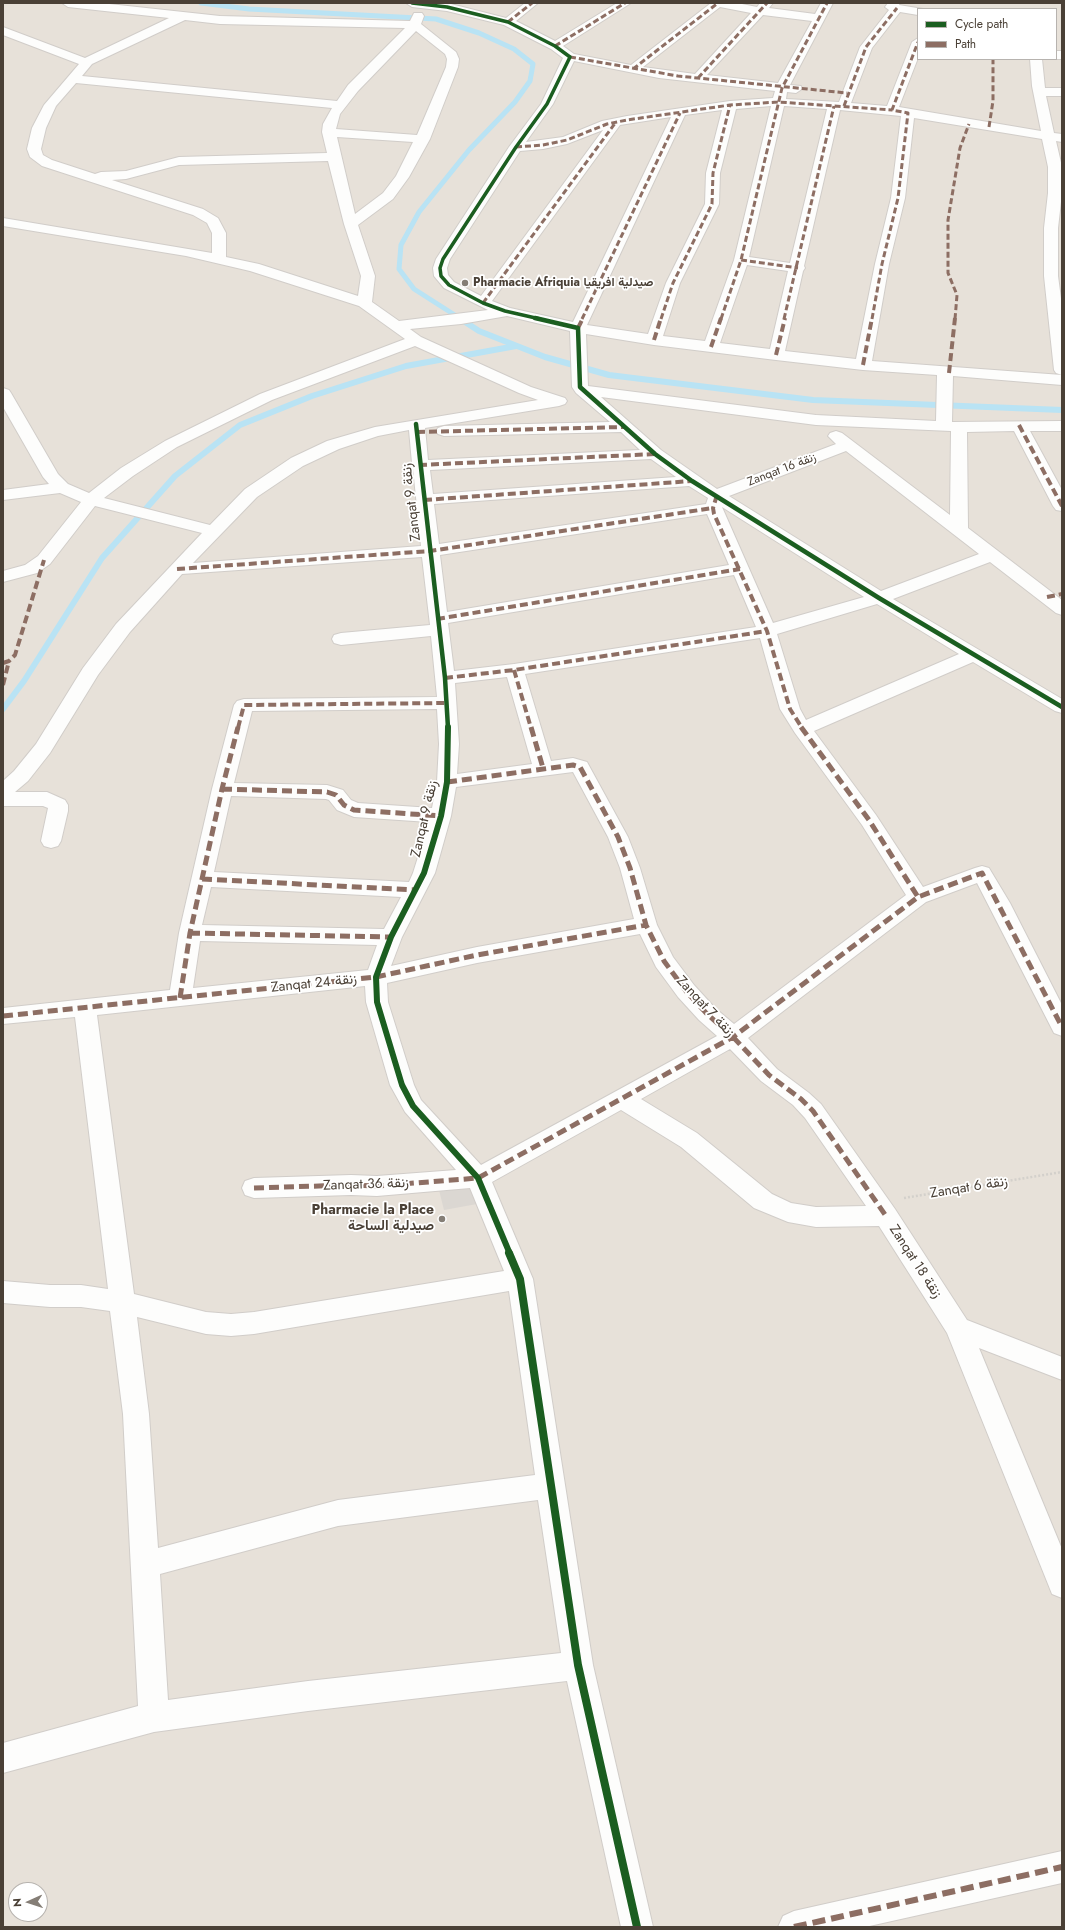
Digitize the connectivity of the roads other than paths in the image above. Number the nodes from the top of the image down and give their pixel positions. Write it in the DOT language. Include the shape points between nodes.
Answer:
graph roads {
  1 [pos="68,3"];
  2 [pos="412,3"];
  3 [pos="532,3"];
  4 [pos="625,3"];
  5 [pos="718,3"];
  6 [pos="826,3"];
  7 [pos="92,4"];
  8 [pos="450,5"];
  9 [pos="896,6"];
  10 [pos="764,7"];
  11 [pos="917,11"];
  12 [pos="419,13"];
  13 [pos="181,16"];
  14 [pos="818,18"];
  15 [pos="508,22"];
  16 [pos="3,31"];
  17 [pos="917,45"];
  18 [pos="555,46"];
  19 [pos="570,57"];
  20 [pos="1036,60"];
  21 [pos="86,62"];
  22 [pos="634,70"];
  23 [pos="74,78"];
  24 [pos="698,78"];
  25 [pos="782,88"];
  26 [pos="1039,92"];
  27 [pos="1062,92"];
  28 [pos="847,93"];
  29 [pos="778,102"];
  30 [pos="341,104"];
  31 [pos="730,105"];
  32 [pos="839,106"];
  33 [pos="892,110"];
  34 [pos="680,113"];
  35 [pos="908,113"];
  36 [pos="616,122"];
  37 [pos="329,132"];
  38 [pos="1055,137"];
  39 [pos="423,139"];
  40 [pos="516,148"];
  41 [pos="334,157"];
  42 [pos="1058,175"];
  43 [pos="91,177"];
  44 [pos="3,222"];
  45 [pos="351,224"];
  46 [pos="219,259"];
  47 [pos="741,260"];
  48 [pos="798,268"];
  49 [pos="364,303"];
  50 [pos="483,303"];
  51 [pos="506,311"];
  52 [pos="394,326"];
  53 [pos="578,328"];
  54 [pos="416,340"];
  55 [pos="654,340"];
  56 [pos="711,347"];
  57 [pos="776,355"];
  58 [pos="863,365"];
  59 [pos="1062,370"];
  60 [pos="944,379"];
  61 [pos="1062,380"];
  62 [pos="581,389"];
  63 [pos="3,393"];
  64 [pos="559,401"];
  65 [pos="601,405"];
  66 [pos="816,420"];
  67 [pos="949,421"];
  68 [pos="1019,426"];
  69 [pos="1062,426"];
  70 [pos="624,427"];
  71 [pos="416,428"];
  72 [pos="847,444"];
  73 [pos="655,454"];
  74 [pos="419,465"];
  75 [pos="692,481"];
  76 [pos="62,488"];
  77 [pos="3,495"];
  78 [pos="91,500"];
  79 [pos="424,500"];
  80 [pos="715,502"];
  81 [pos="1062,506"];
  82 [pos="959,529"];
  83 [pos="215,531"];
  84 [pos="430,551"];
  85 [pos="991,556"];
  86 [pos="177,569"];
  87 [pos="740,569"];
  88 [pos="3,577"];
  89 [pos="1054,595"];
  90 [pos="879,598"];
  91 [pos="1062,609"];
  92 [pos="438,624"];
  93 [pos="767,630"];
  94 [pos="341,639"];
  95 [pos="973,655"];
  96 [pos="514,670"];
  97 [pos="445,678"];
  98 [pos="447,703"];
  99 [pos="1062,707"];
  100 [pos="802,729"];
  101 [pos="543,768"];
  102 [pos="447,782"];
  103 [pos="222,789"];
  104 [pos="3,792"];
  105 [pos="3,799"];
  106 [pos="441,816"];
  107 [pos="52,841"];
  108 [pos="202,879"];
  109 [pos="416,890"];
  110 [pos="918,897"];
  111 [pos="646,925"];
  112 [pos="190,933"];
  113 [pos="391,938"];
  114 [pos="376,977"];
  115 [pos="180,998"];
  116 [pos="85,1008"];
  117 [pos="3,1016"];
  118 [pos="1062,1027"];
  119 [pos="733,1037"];
  120 [pos="622,1099"];
  121 [pos="478,1178"];
  122 [pos="254,1188"];
  123 [pos="881,1209"];
  124 [pos="520,1279"];
  125 [pos="3,1292"];
  126 [pos="122,1302"];
  127 [pos="958,1328"];
  128 [pos="1062,1368"];
  129 [pos="550,1486"];
  130 [pos="145,1565"];
  131 [pos="1062,1584"];
  132 [pos="578,1664"];
  133 [pos="154,1717"];
  134 [pos="3,1758"];
  135 [pos="1062,1867"];
  136 [pos="637,1927"];
  137 [pos="794,1927"];
  1 -- 7 [label="street"];
  2 -- 12 [label="street"];
  3 -- 15 [label="street"];
  4 -- 18 [label="street"];
  5 -- 10 [label="street"];
  5 -- 22 [label="street"];
  6 -- 14 [label="street"];
  7 -- 13 [label="street"];
  8 -- 12 [label="street"];
  8 -- 15 [label="street"];
  9 -- 11 [label="street"];
  9 -- 28 [label="street" via="866,47"];
  10 -- 14 [label="street"];
  10 -- 24 [label="street"];
  12 -- 13 [label="street" via="246,21"];
  12 -- 30 [label="street"];
  12 -- 39 [label="street" via="453,59 448,79"];
  13 -- 21 [label="street"];
  14 -- 25 [label="street"];
  15 -- 18 [label="street"];
  16 -- 21 [label="street"];
  17 -- 33 [label="street"];
  18 -- 19 [label="street"];
  19 -- 22 [label="street"];
  19 -- 40 [label="street" via="547,104"];
  20 -- 26 [label="street"];
  21 -- 23 [label="street"];
  22 -- 24 [label="street"];
  23 -- 30 [label="street"];
  23 -- 43 [label="street" via="50,105 39,128 34,149 38,157 47,163"];
  24 -- 25 [label="street"];
  25 -- 28 [label="street"];
  25 -- 29 [label="street"];
  26 -- 27 [label="street"];
  26 -- 38 [label="street"];
  28 -- 32 [label="street"];
  29 -- 31 [label="street"];
  29 -- 32 [label="street"];
  29 -- 47 [label="street"];
  30 -- 37 [label="street" via="334,114"];
  31 -- 34 [label="street"];
  31 -- 55 [label="street" via="713,173 712,204 673,283"];
  32 -- 33 [label="street"];
  32 -- 48 [label="street"];
  33 -- 35 [label="street"];
  34 -- 36 [label="street"];
  34 -- 53 [label="street"];
  35 -- 38 [label="street"];
  35 -- 58 [label="street" via="898,198 882,264"];
  36 -- 40 [label="street" via="566,140"];
  36 -- 50 [label="street"];
  37 -- 39 [label="street"];
  37 -- 41 [label="street"];
  38 -- 42 [label="street"];
  39 -- 45 [label="street" via="395,187 376,206"];
  40 -- 50 [label="street" via="443,259 440,268 441,276 449,285"];
  41 -- 43 [label="street" via="179,161 126,175"];
  41 -- 45 [label="street"];
  42 -- 59 [label="street" via="1051,228 1052,276"];
  43 -- 46 [label="street" via="198,212 213,221 219,233"];
  44 -- 46 [label="street"];
  45 -- 49 [label="street" via="368,276"];
  46 -- 49 [label="street" via="254,267"];
  47 -- 48 [label="street"];
  47 -- 56 [label="street"];
  48 -- 57 [label="street"];
  49 -- 52 [label="street"];
  50 -- 51 [label="street"];
  51 -- 52 [label="street"];
  51 -- 53 [label="street"];
  52 -- 54 [label="street"];
  53 -- 55 [label="street"];
  53 -- 62 [label="street"];
  54 -- 64 [label="street" via="524,390"];
  54 -- 78 [label="street" via="266,397 212,422 127,472"];
  55 -- 56 [label="street"];
  56 -- 57 [label="street"];
  57 -- 58 [label="street"];
  58 -- 60 [label="street"];
  60 -- 61 [label="street"];
  60 -- 67 [label="street"];
  62 -- 65 [label="street"];
  62 -- 66 [label="street"];
  63 -- 76 [label="street" via="51,478"];
  64 -- 65 [label="street"];
  64 -- 71 [label="street"];
  65 -- 70 [label="street"];
  66 -- 67 [label="street"];
  66 -- 72 [label="street"];
  67 -- 68 [label="street"];
  67 -- 82 [label="street"];
  68 -- 69 [label="street"];
  68 -- 81 [label="street"];
  70 -- 71 [label="street"];
  70 -- 73 [label="street"];
  71 -- 74 [label="street, Zanqat 9 زنقة"];
  71 -- 83 [label="street" via="375,432 333,444 297,462 251,493"];
  72 -- 80 [label="street, Zanqat 16 زنقة"];
  72 -- 82 [label="street"];
  73 -- 74 [label="street"];
  73 -- 75 [label="street"];
  74 -- 79 [label="street, Zanqat 9 زنقة"];
  75 -- 79 [label="street"];
  75 -- 80 [label="street"];
  76 -- 77 [label="street"];
  76 -- 78 [label="street"];
  78 -- 83 [label="street"];
  78 -- 88 [label="street" via="44,560 31,569"];
  79 -- 84 [label="street, Zanqat 9 زنقة"];
  80 -- 84 [label="street, Zanqat 16 زنقة"];
  80 -- 87 [label="street"];
  80 -- 90 [label="street"];
  82 -- 85 [label="street"];
  83 -- 86 [label="street"];
  84 -- 86 [label="street, Zanqat 16 زنقة"];
  84 -- 92 [label="street, Zanqat 9 زنقة"];
  85 -- 89 [label="street"];
  85 -- 90 [label="street"];
  86 -- 104 [label="street" via="123,628 90,672 43,748 21,776"];
  87 -- 92 [label="street"];
  87 -- 93 [label="street"];
  89 -- 91 [label="street"];
  90 -- 93 [label="street"];
  90 -- 95 [label="street"];
  92 -- 94 [label="street"];
  92 -- 97 [label="street, Zanqat 9 زنقة"];
  93 -- 96 [label="street"];
  93 -- 100 [label="street" via="790,709"];
  95 -- 99 [label="street"];
  95 -- 100 [label="street"];
  96 -- 97 [label="street"];
  96 -- 101 [label="street"];
  97 -- 98 [label="street, Zanqat 9 زنقة"];
  98 -- 102 [label="street, Zanqat 9 زنقة"];
  98 -- 103 [label="street" via="244,705"];
  100 -- 110 [label="street" via="869,820"];
  101 -- 102 [label="street"];
  101 -- 111 [label="street, Zanqat 7 زنقة" via="577,765 618,837 630,868"];
  102 -- 106 [label="street, Zanqat 9 زنقة"];
  103 -- 106 [label="street" via="327,792 336,795 344,805 354,810"];
  103 -- 108 [label="street"];
  105 -- 107 [label="street" via="47,799 58,804"];
  106 -- 109 [label="street, Zanqat 9 زنقة" via="430,856"];
  108 -- 109 [label="street"];
  108 -- 112 [label="street"];
  109 -- 113 [label="street, Zanqat 9 زنقة"];
  110 -- 118 [label="street" via="982,873"];
  110 -- 119 [label="street"];
  111 -- 114 [label="street, Zanqat 24 زنقة" via="477,955"];
  111 -- 119 [label="street, Zanqat 7 زنقة" via="664,961 686,991"];
  112 -- 113 [label="street"];
  112 -- 115 [label="street"];
  113 -- 114 [label="street, Zanqat 9 زنقة"];
  114 -- 115 [label="street, Zanqat 24 زنقة"];
  114 -- 121 [label="street, Zanqat 9 زنقة" via="377,1002 402,1085 413,1106"];
  115 -- 116 [label="street, Zanqat 24 زنقة"];
  116 -- 117 [label="street, Zanqat 24 زنقة"];
  116 -- 126 [label="street"];
  119 -- 120 [label="street"];
  119 -- 123 [label="street, Zanqat 7 زنقة" via="769,1076 813,1111"];
  120 -- 121 [label="street"];
  120 -- 123 [label="street, Zanqat 18 زنقة" via="667,1125 763,1201 788,1212 816,1217"];
  121 -- 122 [label="street, Zanqat 36 زنقة" via="377,1186"];
  121 -- 124 [label="street, Zanqat 9 زنقة"];
  123 -- 127 [label="street, Zanqat 18 زنقة"];
  124 -- 126 [label="street" via="231,1325 206,1323"];
  124 -- 129 [label="street, Zanqat 9 زنقة"];
  125 -- 126 [label="street" via="81,1296"];
  126 -- 130 [label="street" via="136,1414"];
  127 -- 128 [label="street"];
  127 -- 131 [label="street, Zanqat 18 زنقة"];
  129 -- 130 [label="street" via="338,1513"];
  129 -- 132 [label="street, Zanqat 9 زنقة"];
  130 -- 133 [label="street"];
  132 -- 133 [label="street"];
  132 -- 136 [label="street, Zanqat 9 زنقة"];
  133 -- 134 [label="street"];
  135 -- 137 [label="street"];
}
